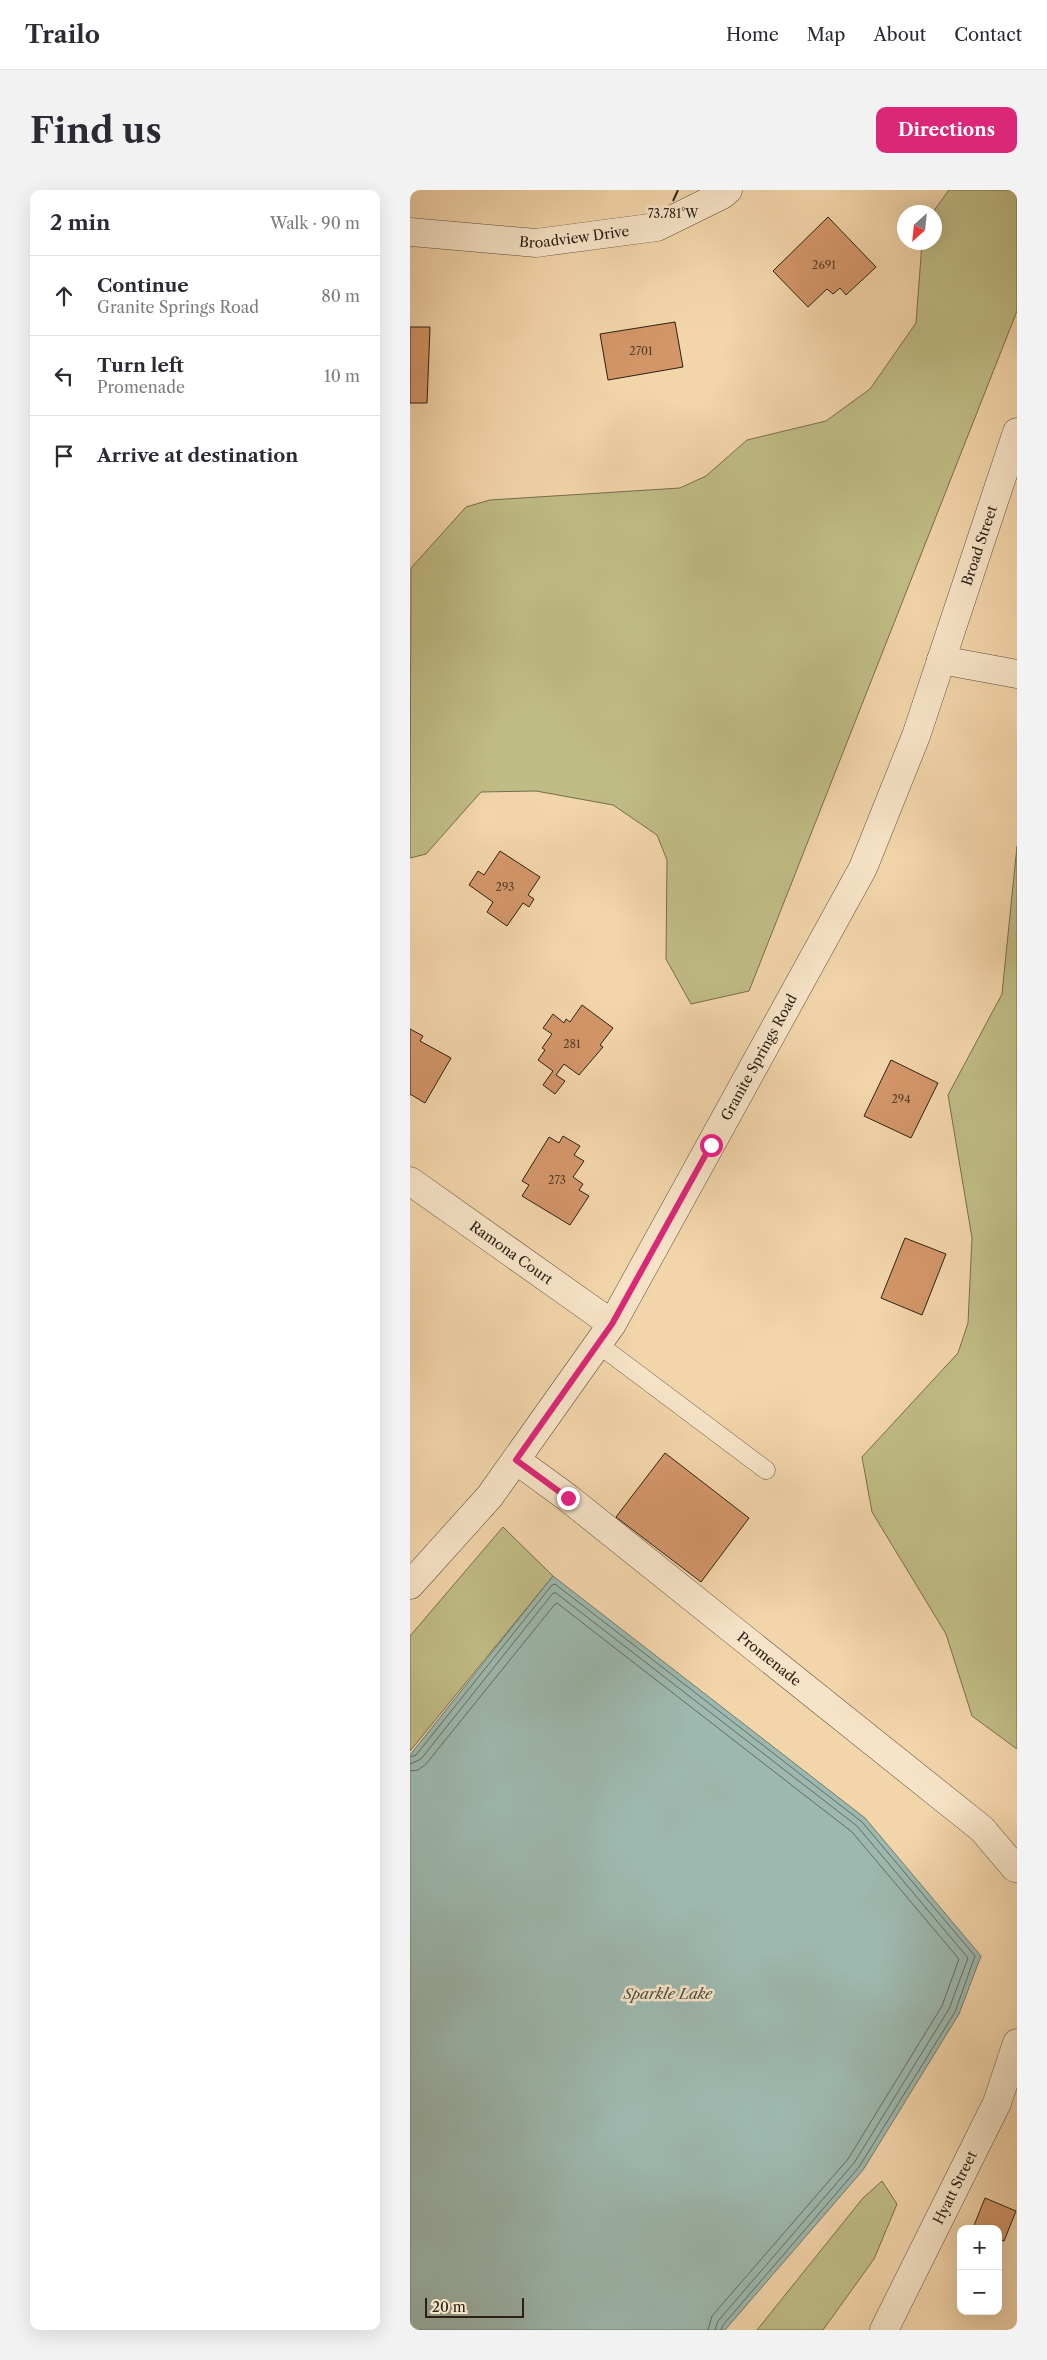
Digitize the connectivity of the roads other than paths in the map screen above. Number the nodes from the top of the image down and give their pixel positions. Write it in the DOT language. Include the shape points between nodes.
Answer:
graph roads {
  1 [pos="728,190"];
  2 [pos="410,232"];
  3 [pos="1017,432"];
  4 [pos="941,660"];
  5 [pos="1017,674"];
  6 [pos="410,1181"];
  7 [pos="605,1334"];
  8 [pos="516,1460"];
  9 [pos="766,1470"];
  10 [pos="410,1586"];
  11 [pos="1015,1868"];
  12 [pos="1017,2043"];
  13 [pos="884,2330"];
  1 -- 2 [label="street, Broadview Drive" via="657,227 536,243"];
  3 -- 4 [label="street, Broad Street"];
  4 -- 5 [label="street"];
  4 -- 7 [label="street, Granite Springs Road" via="916,736 863,868"];
  6 -- 7 [label="street, Ramona Court"];
  7 -- 8 [label="street, Granite Springs Road"];
  7 -- 9 [label="lane"];
  8 -- 10 [label="street, Granite Springs Road" via="490,1496"];
  8 -- 11 [label="street, Promenade" via="982,1829"];
  12 -- 13 [label="street, Hyatt Street" via="997,2104"];
}
